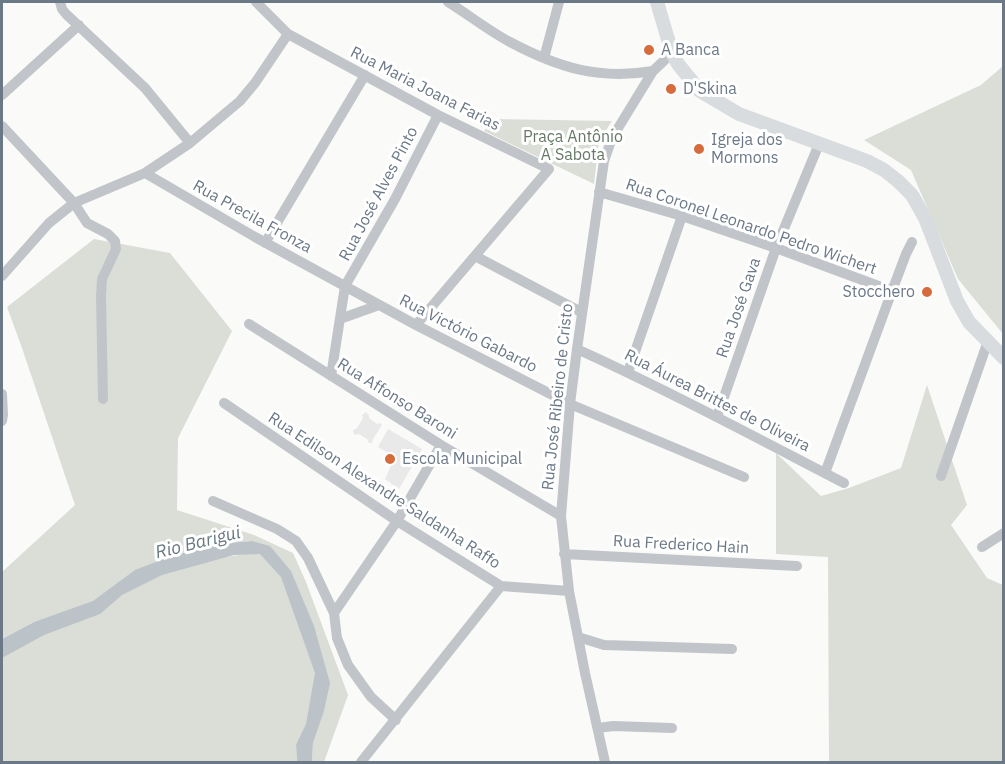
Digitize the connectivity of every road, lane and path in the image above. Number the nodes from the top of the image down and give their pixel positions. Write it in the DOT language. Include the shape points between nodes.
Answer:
graph roads {
  1 [pos="60,2"];
  2 [pos="256,2"];
  3 [pos="448,2"];
  4 [pos="559,2"];
  5 [pos="657,2"];
  6 [pos="79,25"];
  7 [pos="288,34"];
  8 [pos="672,52"];
  9 [pos="544,58"];
  10 [pos="653,71"];
  11 [pos="365,75"];
  12 [pos="2,95"];
  13 [pos="438,115"];
  14 [pos="2,126"];
  15 [pos="190,143"];
  16 [pos="819,144"];
  17 [pos="145,173"];
  18 [pos="599,192"];
  19 [pos="74,203"];
  20 [pos="682,216"];
  21 [pos="912,242"];
  22 [pos="265,243"];
  23 [pos="776,248"];
  24 [pos="475,256"];
  25 [pos="2,276"];
  26 [pos="345,286"];
  27 [pos="892,291"];
  28 [pos="379,305"];
  29 [pos="581,312"];
  30 [pos="340,319"];
  31 [pos="249,324"];
  32 [pos="416,325"];
  33 [pos="988,341"];
  34 [pos="576,349"];
  35 [pos="1004,358"];
  36 [pos="628,372"];
  37 [pos="332,376"];
  38 [pos="2,394"];
  39 [pos="103,399"];
  40 [pos="224,403"];
  41 [pos="570,404"];
  42 [pos="717,417"];
  43 [pos="2,421"];
  44 [pos="441,445"];
  45 [pos="825,473"];
  46 [pos="941,476"];
  47 [pos="744,477"];
  48 [pos="844,483"];
  49 [pos="213,501"];
  50 [pos="561,516"];
  51 [pos="397,521"];
  52 [pos="1004,534"];
  53 [pos="982,547"];
  54 [pos="564,554"];
  55 [pos="797,566"];
  56 [pos="501,586"];
  57 [pos="569,591"];
  58 [pos="334,613"];
  59 [pos="578,637"];
  60 [pos="604,645"];
  61 [pos="732,649"];
  62 [pos="582,658"];
  63 [pos="396,720"];
  64 [pos="598,728"];
  65 [pos="672,728"];
  66 [pos="361,762"];
  67 [pos="605,762"];
  1 -- 6 [label="street" via="66,14"];
  2 -- 7 [label="street, Rua Maria Joana Farias"];
  3 -- 9 [label="street" via="510,42"];
  4 -- 9 [label="street"];
  5 -- 8 [label="main road"];
  6 -- 12 [label="street"];
  6 -- 15 [label="street" via="145,88"];
  7 -- 11 [label="street, Rua Maria Joana Farias"];
  7 -- 15 [label="street" via="240,101"];
  8 -- 10 [label="street, Rua José Ribeiro de Cristo"];
  8 -- 16 [label="main road" via="700,91 739,114"];
  9 -- 10 [label="street" via="585,72 608,75"];
  10 -- 18 [label="street, Rua José Ribeiro de Cristo" via="612,138"];
  11 -- 13 [label="street, Rua Maria Joana Farias"];
  11 -- 22 [label="street"];
  13 -- 24 [label="street, Rua Maria Joana Farias" via="549,169"];
  13 -- 26 [label="street, Rua José Alves Pinto"];
  14 -- 19 [label="street"];
  15 -- 17 [label="street"];
  16 -- 23 [label="street, Rua José Gava"];
  16 -- 33 [label="main road" via="884,170 912,195 957,301 969,322"];
  17 -- 19 [label="street"];
  17 -- 22 [label="street, Rua Precila Fronza"];
  18 -- 20 [label="street, Rua Coronel Leonardo Pedro Wichert"];
  18 -- 29 [label="street, Rua José Ribeiro de Cristo"];
  19 -- 25 [label="street" via="48,223"];
  19 -- 39 [label="street" via="87,223 115,240 116,249 102,279"];
  20 -- 23 [label="street, Rua Coronel Leonardo Pedro Wichert"];
  20 -- 36 [label="street"];
  21 -- 27 [label="street"];
  22 -- 26 [label="street, Rua Precila Fronza"];
  23 -- 27 [label="street, Rua Coronel Leonardo Pedro Wichert"];
  23 -- 42 [label="street, Rua José Gava"];
  24 -- 29 [label="street"];
  24 -- 32 [label="street"];
  26 -- 28 [label="street, Rua Victório Gabardo"];
  26 -- 30 [label="street"];
  27 -- 45 [label="street"];
  28 -- 30 [label="street"];
  28 -- 32 [label="street, Rua Victório Gabardo"];
  29 -- 34 [label="street, Rua José Ribeiro de Cristo"];
  30 -- 37 [label="street"];
  31 -- 37 [label="street, Rua Affonso Baroni"];
  32 -- 41 [label="street, Rua Victório Gabardo"];
  33 -- 35 [label="main road"];
  33 -- 46 [label="street"];
  34 -- 36 [label="street, Rua Áurea Brittes de Oliveira"];
  34 -- 41 [label="street, Rua José Ribeiro de Cristo"];
  36 -- 42 [label="street, Rua Áurea Brittes de Oliveira"];
  37 -- 44 [label="street, Rua Affonso Baroni"];
  38 -- 43 [label="street"];
  40 -- 51 [label="street, Rua Edilson Alexandre Saldanha Raffo"];
  41 -- 47 [label="street, Rua Victório Gabardo"];
  41 -- 50 [label="street, Rua José Ribeiro de Cristo"];
  42 -- 45 [label="street, Rua Áurea Brittes de Oliveira"];
  44 -- 50 [label="street, Rua Affonso Baroni"];
  44 -- 51 [label="street"];
  45 -- 48 [label="street, Rua Áurea Brittes de Oliveira"];
  49 -- 58 [label="street" via="296,541"];
  50 -- 54 [label="street, Rua José Ribeiro de Cristo"];
  51 -- 56 [label="street, Rua Edilson Alexandre Saldanha Raffo"];
  51 -- 58 [label="street"];
  52 -- 53 [label="street"];
  54 -- 55 [label="street, Rua Frederico Hain"];
  54 -- 57 [label="street, Rua José Ribeiro de Cristo"];
  56 -- 57 [label="street, Rua Edilson Alexandre Saldanha Raffo"];
  56 -- 63 [label="street"];
  57 -- 59 [label="street, Rua José Ribeiro de Cristo"];
  58 -- 63 [label="street" via="337,638 348,665 371,697"];
  59 -- 60 [label="street"];
  59 -- 62 [label="street, Rua José Ribeiro de Cristo"];
  60 -- 61 [label="street"];
  60 -- 62 [label="street"];
  62 -- 64 [label="street, Rua José Ribeiro de Cristo"];
  63 -- 66 [label="street"];
  64 -- 65 [label="street"];
  64 -- 67 [label="street, Rua José Ribeiro de Cristo"];
}
